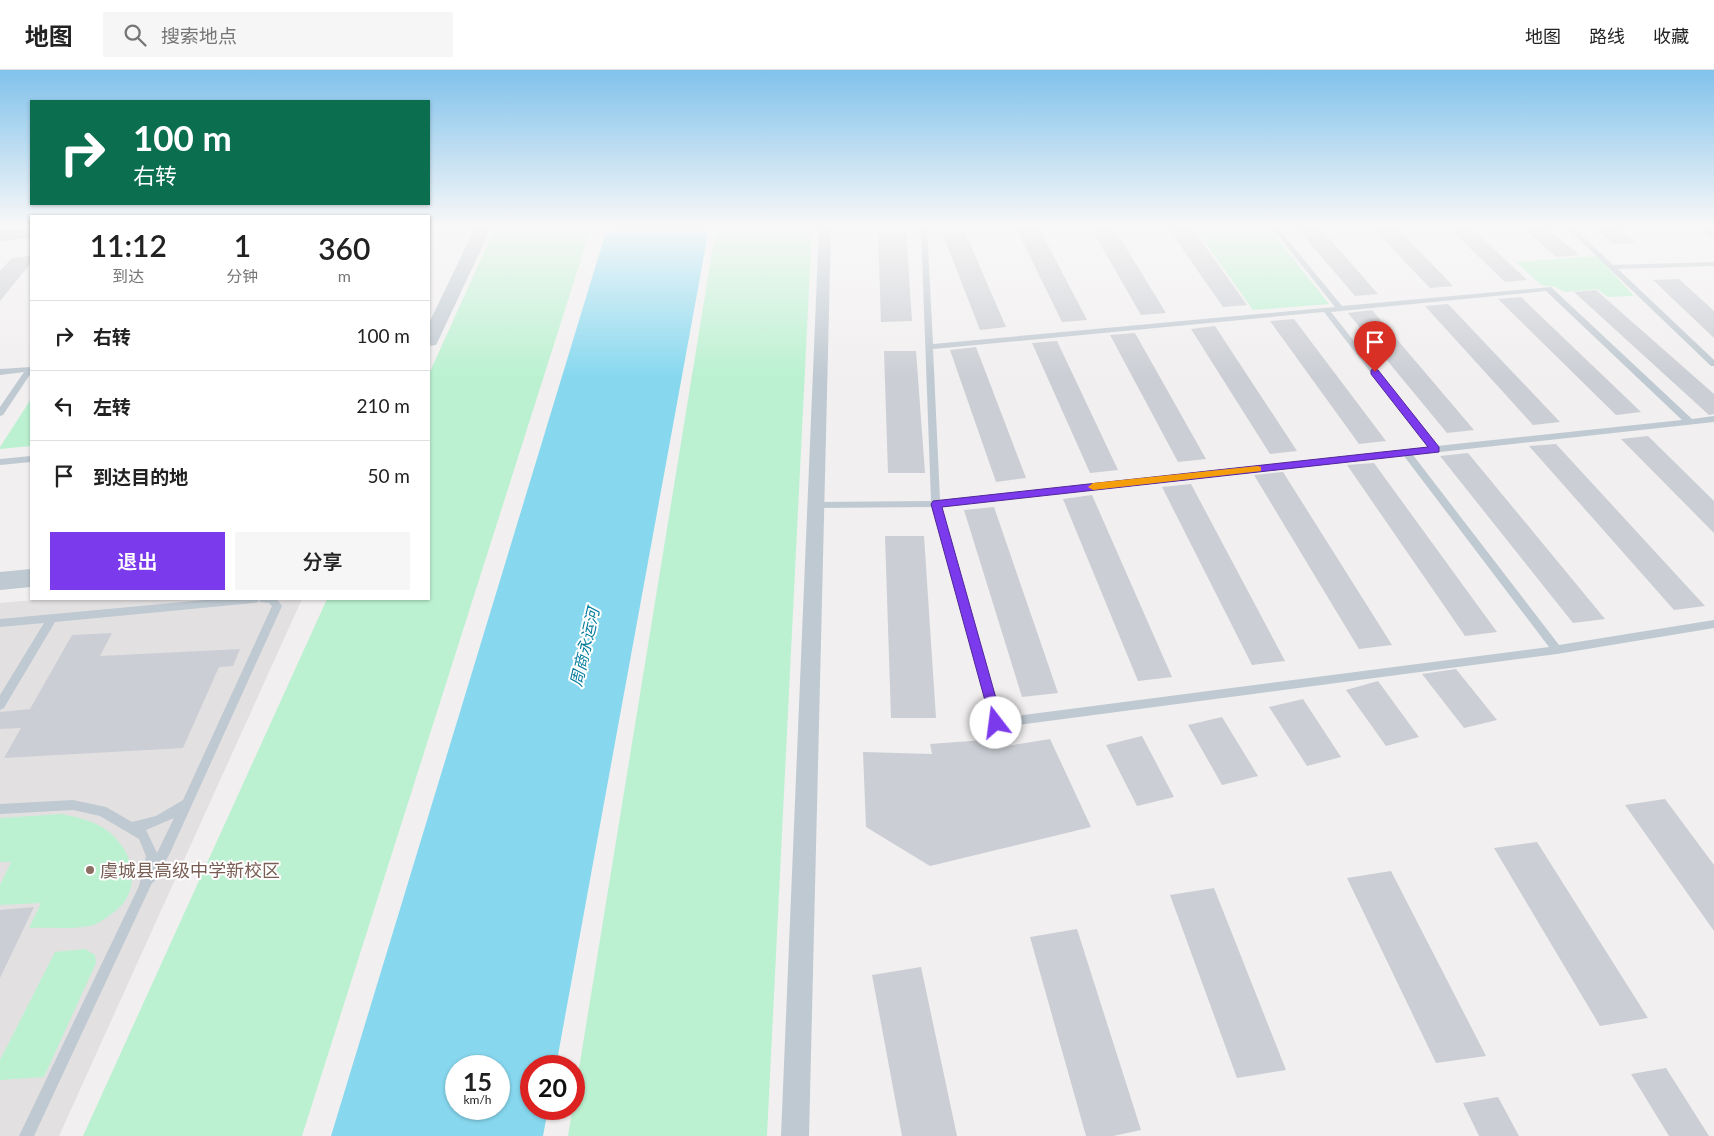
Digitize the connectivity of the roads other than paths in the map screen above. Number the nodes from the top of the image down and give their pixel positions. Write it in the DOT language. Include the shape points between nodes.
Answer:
graph roads {
  1 [pos="459,278"];
  2 [pos="823,278"];
  3 [pos="926,278"];
  4 [pos="1316,278"];
  5 [pos="1623,278"];
  6 [pos="1341,309"];
  7 [pos="1326,310"];
  8 [pos="430,339"];
  9 [pos="929,347"];
  10 [pos="1714,364"];
  11 [pos="30,369"];
  12 [pos="30,370"];
  13 [pos="0,372"];
  14 [pos="0,413"];
  15 [pos="1714,420"];
  16 [pos="1690,422"];
  17 [pos="1435,450"];
  18 [pos="1407,453"];
  19 [pos="30,459"];
  20 [pos="0,462"];
  21 [pos="936,504"];
  22 [pos="816,505"];
  23 [pos="30,578"];
  24 [pos="0,581"];
  25 [pos="243,600"];
  26 [pos="273,600"];
  27 [pos="52,618"];
  28 [pos="0,623"];
  29 [pos="1714,624"];
  30 [pos="1557,650"];
  31 [pos="0,704"];
  32 [pos="186,803"];
  33 [pos="0,809"];
  34 [pos="132,828"];
  35 [pos="145,887"];
  36 [pos="26,1136"];
  37 [pos="795,1136"];
  1 -- 8 [label="street"];
  2 -- 22 [label="street"];
  3 -- 9 [label="lane"];
  4 -- 6 [label="lane"];
  5 -- 10 [label="lane"];
  6 -- 7 [label="lane"];
  6 -- 16 [label="lane" via="1548,290"];
  7 -- 9 [label="lane"];
  7 -- 17 [label="lane"];
  9 -- 21 [label="lane"];
  11 -- 13 [label="lane"];
  12 -- 14 [label="lane"];
  15 -- 16 [label="lane"];
  16 -- 17 [label="lane"];
  17 -- 18 [label="lane"];
  18 -- 21 [label="lane"];
  18 -- 30 [label="lane"];
  19 -- 20 [label="lane"];
  21 -- 22 [label="lane"];
  21 -- 30 [label="lane" via="996,723"];
  22 -- 37 [label="street"];
  23 -- 24 [label="street"];
  25 -- 27 [label="lane"];
  26 -- 32 [label="lane" via="278,606"];
  27 -- 28 [label="lane"];
  27 -- 31 [label="lane"];
  29 -- 30 [label="lane"];
  32 -- 34 [label="lane" via="166,818"];
  32 -- 35 [label="lane"];
  33 -- 34 [label="lane" via="73,805 102,811"];
  34 -- 35 [label="lane" via="143,835 152,856"];
  35 -- 36 [label="lane"];
}
